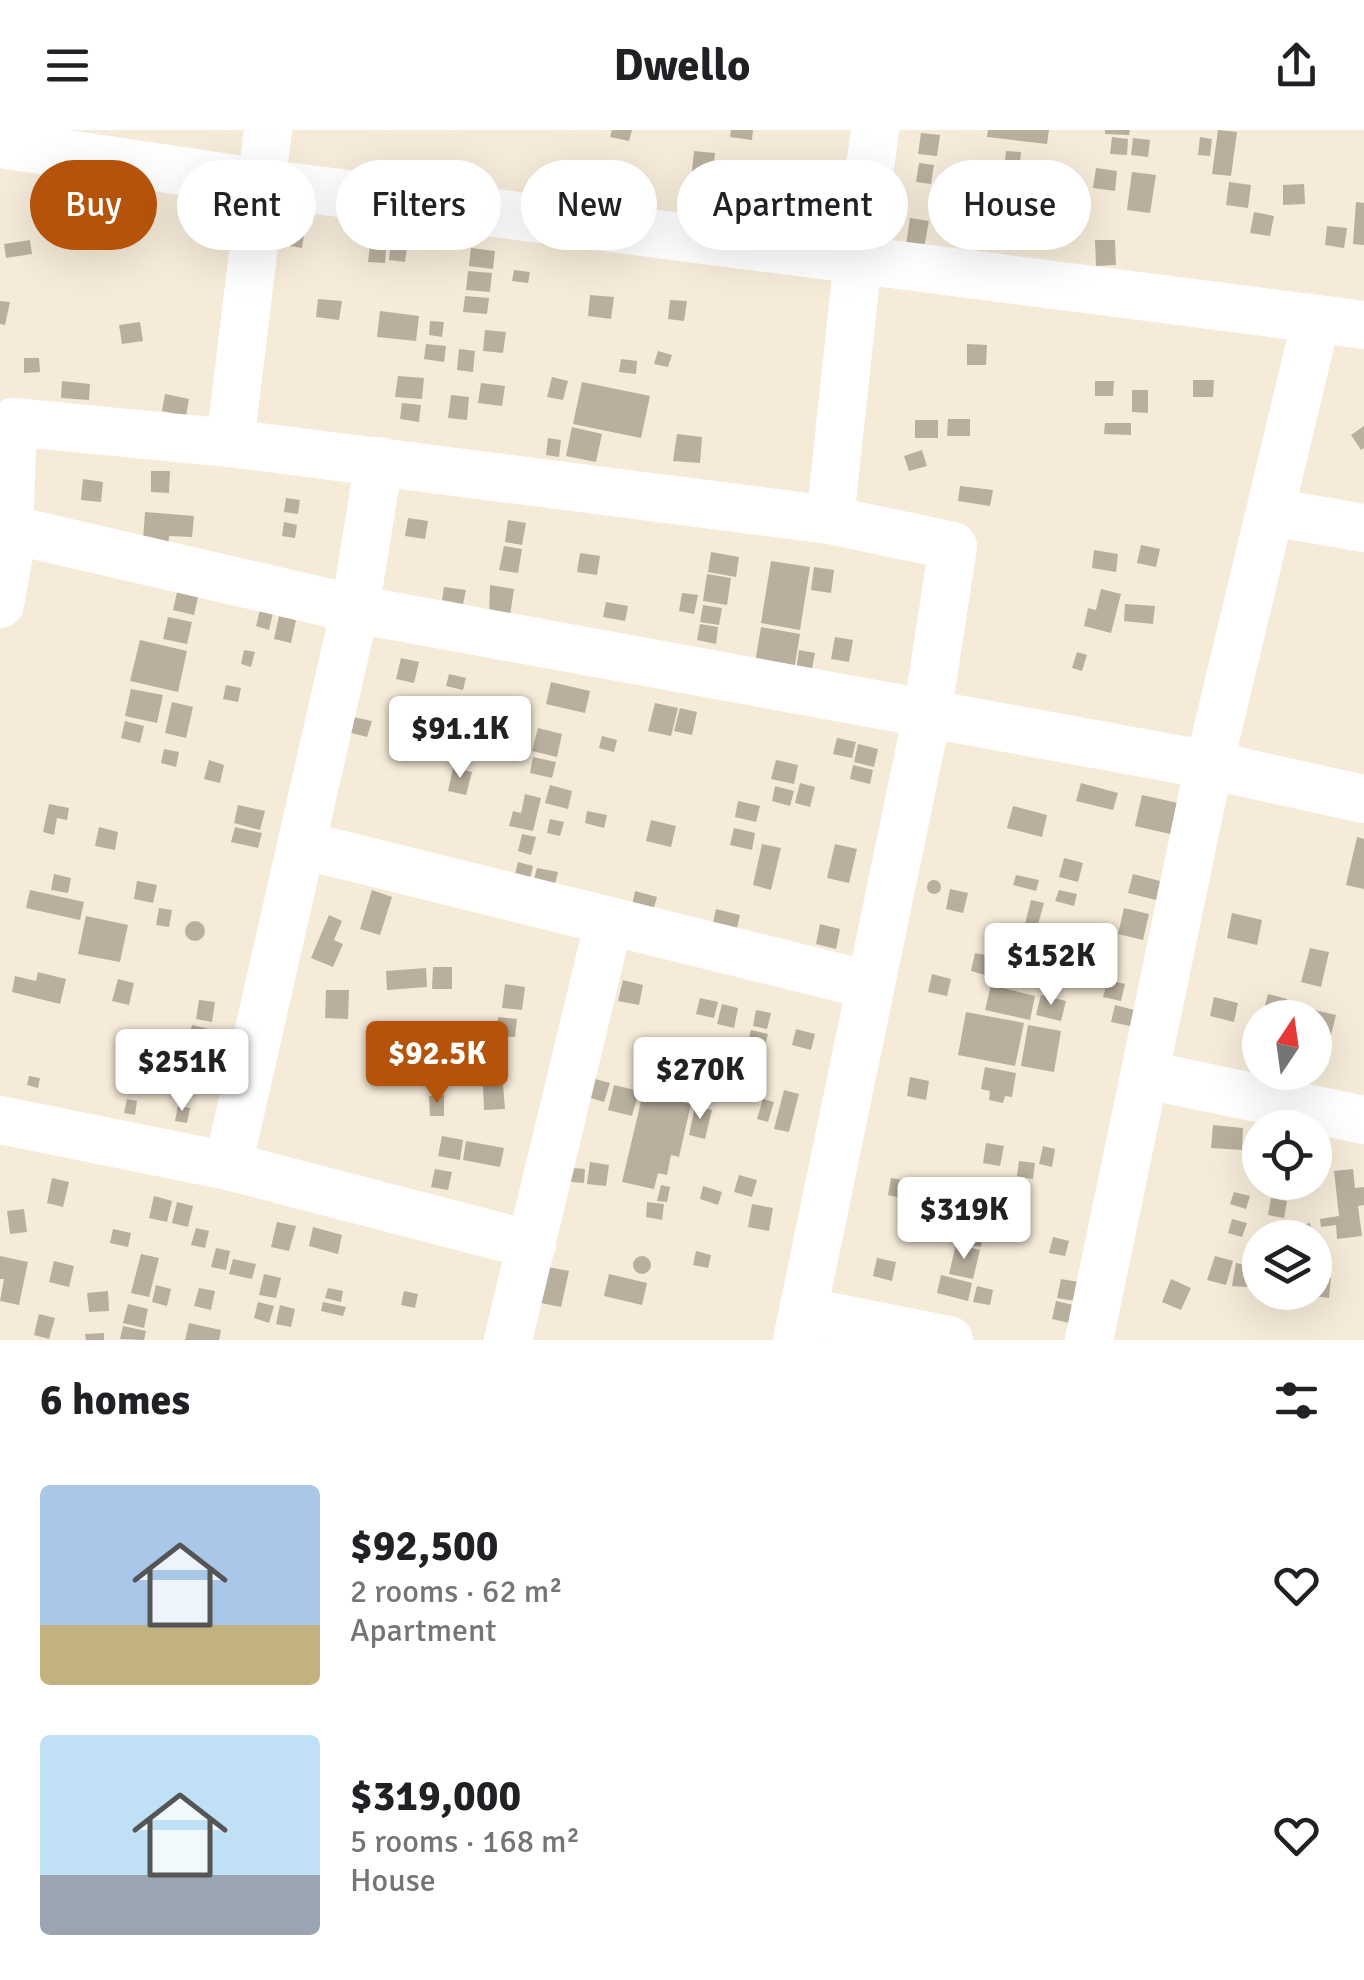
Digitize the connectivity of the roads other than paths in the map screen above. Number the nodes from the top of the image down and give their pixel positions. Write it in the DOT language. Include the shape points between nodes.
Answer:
graph roads {
  1 [pos="268,130"];
  2 [pos="876,130"];
  3 [pos="0,144"];
  4 [pos="265,160"];
  5 [pos="177,171"];
  6 [pos="316,191"];
  7 [pos="254,250"];
  8 [pos="858,258"];
  9 [pos="1316,320"];
  10 [pos="1364,325"];
  11 [pos="230,443"];
  12 [pos="378,460"];
  13 [pos="1270,512"];
  14 [pos="830,520"];
  15 [pos="1364,528"];
  16 [pos="5,529"];
  17 [pos="0,604"];
  18 [pos="355,609"];
  19 [pos="927,715"];
  20 [pos="1210,765"];
  21 [pos="1364,798"];
  22 [pos="302,845"];
  23 [pos="609,920"];
  24 [pos="869,984"];
  25 [pos="1147,1074"];
  26 [pos="0,1120"];
  27 [pos="1364,1120"];
  28 [pos="228,1166"];
  29 [pos="532,1245"];
  30 [pos="800,1325"];
  31 [pos="508,1340"];
  32 [pos="950,1340"];
  33 [pos="1089,1340"];
  1 -- 4 [label="street"];
  2 -- 8 [label="street"];
  3 -- 5 [label="street"];
  6 -- 8 [label="street"];
  7 -- 11 [label="street"];
  8 -- 9 [label="street"];
  8 -- 14 [label="street"];
  9 -- 10 [label="street"];
  9 -- 13 [label="street"];
  11 -- 12 [label="street"];
  11 -- 16 [label="street" via="13,422"];
  12 -- 14 [label="street"];
  12 -- 18 [label="street"];
  13 -- 15 [label="street"];
  13 -- 20 [label="street"];
  14 -- 19 [label="street" via="953,546"];
  16 -- 17 [label="street"];
  16 -- 18 [label="street"];
  18 -- 19 [label="street"];
  18 -- 22 [label="street"];
  19 -- 20 [label="street"];
  19 -- 24 [label="street"];
  20 -- 21 [label="street"];
  20 -- 25 [label="street"];
  22 -- 23 [label="street"];
  22 -- 28 [label="street"];
  23 -- 24 [label="street"];
  23 -- 29 [label="street"];
  24 -- 30 [label="street"];
  25 -- 27 [label="street"];
  25 -- 33 [label="street"];
  26 -- 28 [label="street"];
  28 -- 29 [label="street"];
  29 -- 31 [label="street"];
  30 -- 32 [label="street"];
}
